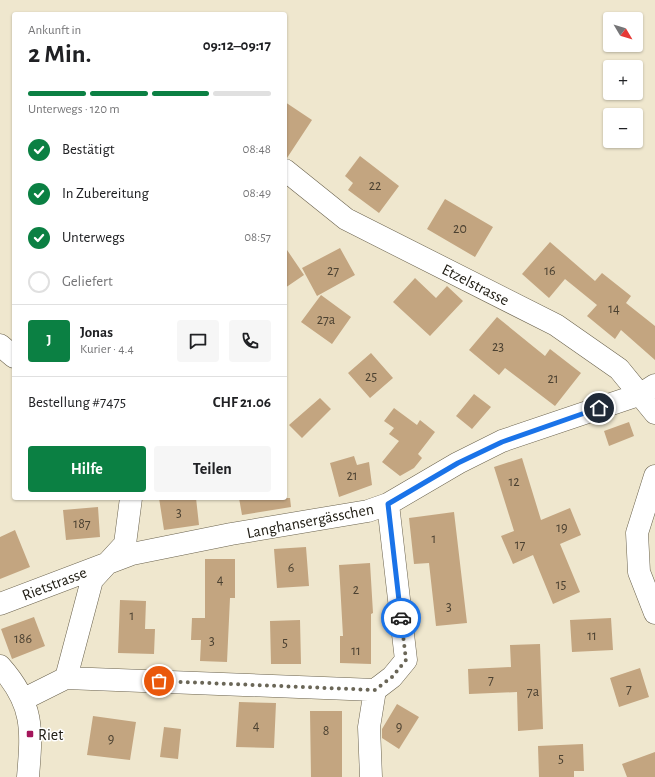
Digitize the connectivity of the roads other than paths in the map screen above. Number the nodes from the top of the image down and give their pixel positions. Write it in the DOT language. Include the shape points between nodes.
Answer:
graph roads {
  1 [pos="287,172"];
  2 [pos="0,345"];
  3 [pos="12,355"];
  4 [pos="648,390"];
  5 [pos="655,413"];
  6 [pos="655,476"];
  7 [pos="131,500"];
  8 [pos="388,504"];
  9 [pos="109,562"];
  10 [pos="0,604"];
  11 [pos="655,613"];
  12 [pos="0,666"];
  13 [pos="66,678"];
  14 [pos="375,690"];
  15 [pos="24,700"];
  16 [pos="28,777"];
  17 [pos="371,777"];
  1 -- 4 [label="street, Etzelstrasse" via="346,219 556,325"];
  2 -- 3 [label="street"];
  4 -- 5 [label="street, Etzelstrasse"];
  4 -- 8 [label="street, Langhansergässchen" via="502,442 458,463"];
  6 -- 11 [label="street" via="637,533 639,572"];
  7 -- 9 [label="street" via="125,544"];
  8 -- 9 [label="street, Langhansergässchen" via="368,511 132,554"];
  8 -- 14 [label="street" via="406,660 392,677"];
  9 -- 10 [label="street, Rietstrasse"];
  9 -- 13 [label="street" via="92,580"];
  12 -- 15 [label="street"];
  13 -- 14 [label="street"];
  13 -- 15 [label="street"];
  14 -- 17 [label="street" via="369,727"];
  15 -- 16 [label="street" via="30,734"];
}
